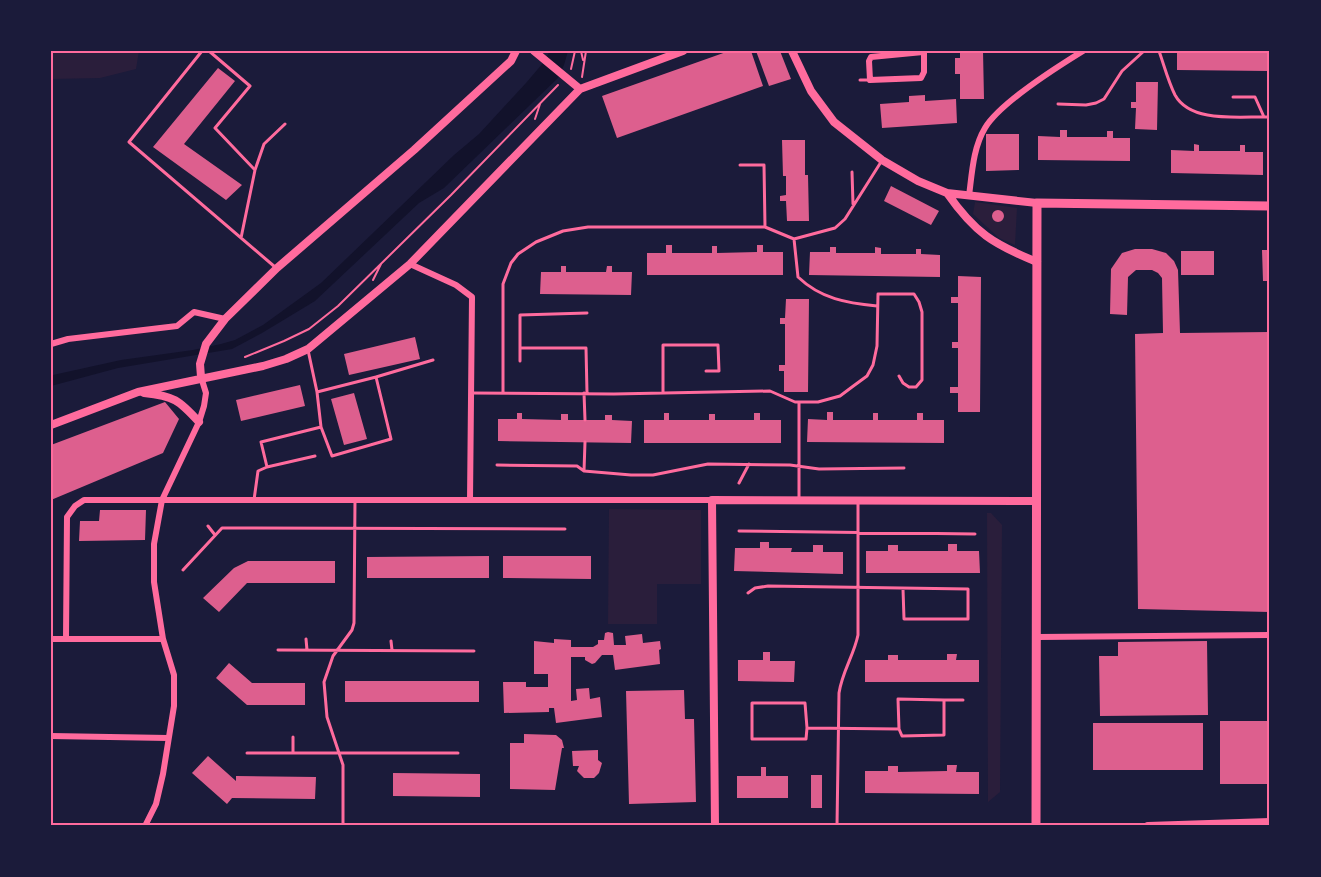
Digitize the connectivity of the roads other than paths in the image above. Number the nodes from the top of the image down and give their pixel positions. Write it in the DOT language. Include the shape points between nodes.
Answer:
graph roads {
  1 [pos="202,51"];
  2 [pos="209,51"];
  3 [pos="516,51"];
  4 [pos="683,51"];
  5 [pos="792,51"];
  6 [pos="1083,51"];
  7 [pos="1144,51"];
  8 [pos="1159,51"];
  9 [pos="924,52"];
  10 [pos="537,53"];
  11 [pos="860,80"];
  12 [pos="870,80"];
  13 [pos="580,88"];
  14 [pos="1233,97"];
  15 [pos="1058,104"];
  16 [pos="1264,117"];
  17 [pos="1270,117"];
  18 [pos="285,124"];
  19 [pos="882,160"];
  20 [pos="740,165"];
  21 [pos="255,170"];
  22 [pos="852,172"];
  23 [pos="947,193"];
  24 [pos="969,196"];
  25 [pos="1037,203"];
  26 [pos="853,206"];
  27 [pos="1270,206"];
  28 [pos="765,227"];
  29 [pos="241,238"];
  30 [pos="794,239"];
  31 [pos="1037,262"];
  32 [pos="410,264"];
  33 [pos="277,268"];
  34 [pos="878,306"];
  35 [pos="587,313"];
  36 [pos="225,319"];
  37 [pos="51,344"];
  38 [pos="520,348"];
  39 [pos="308,349"];
  40 [pos="433,360"];
  41 [pos="520,361"];
  42 [pos="706,371"];
  43 [pos="899,376"];
  44 [pos="201,377"];
  45 [pos="376,377"];
  46 [pos="138,392"];
  47 [pos="317,392"];
  48 [pos="503,392"];
  49 [pos="471,393"];
  50 [pos="586,393"];
  51 [pos="663,393"];
  52 [pos="799,402"];
  53 [pos="585,420"];
  54 [pos="199,422"];
  55 [pos="51,425"];
  56 [pos="321,427"];
  57 [pos="585,442"];
  58 [pos="315,456"];
  59 [pos="749,464"];
  60 [pos="497,465"];
  61 [pos="799,466"];
  62 [pos="267,467"];
  63 [pos="904,468"];
  64 [pos="584,471"];
  65 [pos="739,483"];
  66 [pos="162,500"];
  67 [pos="254,500"];
  68 [pos="355,500"];
  69 [pos="470,500"];
  70 [pos="712,500"];
  71 [pos="799,500"];
  72 [pos="858,500"];
  73 [pos="1037,501"];
  74 [pos="208,526"];
  75 [pos="566,529"];
  76 [pos="355,530"];
  77 [pos="739,531"];
  78 [pos="858,532"];
  79 [pos="975,534"];
  80 [pos="215,536"];
  81 [pos="183,570"];
  82 [pos="858,588"];
  83 [pos="903,588"];
  84 [pos="748,593"];
  85 [pos="1270,635"];
  86 [pos="1038,637"];
  87 [pos="66,638"];
  88 [pos="51,639"];
  89 [pos="163,639"];
  90 [pos="306,639"];
  91 [pos="391,641"];
  92 [pos="278,650"];
  93 [pos="307,650"];
  94 [pos="337,650"];
  95 [pos="392,650"];
  96 [pos="474,651"];
  97 [pos="944,700"];
  98 [pos="963,700"];
  99 [pos="807,728"];
  100 [pos="838,728"];
  101 [pos="899,729"];
  102 [pos="51,736"];
  103 [pos="293,737"];
  104 [pos="168,738"];
  105 [pos="293,752"];
  106 [pos="338,752"];
  107 [pos="247,753"];
  108 [pos="458,753"];
  109 [pos="1270,822"];
  110 [pos="145,826"];
  111 [pos="343,826"];
  112 [pos="715,826"];
  113 [pos="837,826"];
  114 [pos="1036,826"];
  115 [pos="1148,826"];
  1 -- 29 [label="lane" via="129,142"];
  2 -- 21 [label="lane" via="250,86 215,128"];
  3 -- 33 [label="street" via="511,61 414,150"];
  4 -- 13 [label="street"];
  5 -- 19 [label="street" via="811,91 834,122"];
  6 -- 24 [label="street" via="1018,96 985,128 975,151"];
  7 -- 15 [label="lane" via="1122,71 1104,99 1086,105"];
  8 -- 16 [label="lane" via="1175,95 1190,110 1211,116"];
  9 -- 12 [label="street" via="871,57"];
  9 -- 12 [label="street" via="921,78"];
  10 -- 13 [label="street"];
  11 -- 12 [label="lane"];
  13 -- 32 [label="street"];
  14 -- 16 [label="lane" via="1255,97"];
  16 -- 17 [label="lane"];
  18 -- 21 [label="lane" via="264,144"];
  19 -- 23 [label="street"];
  19 -- 26 [label="lane"];
  20 -- 28 [label="lane" via="764,165"];
  21 -- 29 [label="lane"];
  22 -- 26 [label="lane"];
  23 -- 24 [label="street"];
  23 -- 31 [label="street" via="982,234"];
  24 -- 25 [label="street"];
  25 -- 27 [label="main road"];
  25 -- 31 [label="main road"];
  26 -- 30 [label="lane" via="835,228"];
  28 -- 30 [label="lane"];
  28 -- 48 [label="lane" via="576,227 526,248 511,263 503,284"];
  29 -- 33 [label="lane"];
  30 -- 34 [label="lane" via="798,278 808,287 834,299"];
  31 -- 73 [label="main road"];
  32 -- 39 [label="street"];
  32 -- 49 [label="street" via="456,285 471,297"];
  33 -- 36 [label="street"];
  34 -- 43 [label="lane" via="878,294 914,294 919,302 922,380 916,387 909,387"];
  34 -- 52 [label="lane" via="877,346 867,376 840,396"];
  35 -- 38 [label="lane" via="520,315"];
  36 -- 37 [label="street" via="194,312 177,326"];
  36 -- 44 [label="street" via="206,344"];
  38 -- 41 [label="lane"];
  38 -- 50 [label="lane" via="586,348"];
  39 -- 44 [label="street" via="263,366"];
  39 -- 47 [label="lane"];
  40 -- 45 [label="lane"];
  42 -- 51 [label="lane" via="719,371 718,345 663,345"];
  44 -- 46 [label="street"];
  44 -- 54 [label="street" via="206,393"];
  45 -- 47 [label="lane"];
  45 -- 56 [label="lane" via="391,439 332,456"];
  46 -- 54 [label="street" via="169,396"];
  46 -- 55 [label="street"];
  47 -- 56 [label="lane"];
  48 -- 49 [label="lane"];
  48 -- 50 [label="lane"];
  49 -- 69 [label="street"];
  50 -- 51 [label="lane"];
  50 -- 53 [label="lane"];
  51 -- 52 [label="lane" via="770,391"];
  52 -- 61 [label="lane"];
  54 -- 66 [label="street"];
  56 -- 62 [label="lane" via="261,442"];
  57 -- 64 [label="lane"];
  58 -- 62 [label="lane"];
  59 -- 61 [label="lane"];
  59 -- 64 [label="lane" via="708,464 653,475"];
  59 -- 65 [label="lane"];
  60 -- 64 [label="lane" via="577,466"];
  61 -- 63 [label="lane"];
  61 -- 71 [label="lane"];
  62 -- 67 [label="lane" via="258,471"];
  66 -- 67 [label="street"];
  66 -- 87 [label="street" via="84,500 67,517"];
  66 -- 89 [label="street" via="154,544 154,582"];
  67 -- 68 [label="street"];
  68 -- 69 [label="street"];
  68 -- 76 [label="lane"];
  69 -- 70 [label="street"];
  70 -- 71 [label="street"];
  70 -- 112 [label="street"];
  71 -- 72 [label="street"];
  72 -- 73 [label="street"];
  72 -- 78 [label="lane"];
  73 -- 86 [label="main road"];
  74 -- 80 [label="lane"];
  75 -- 76 [label="lane"];
  76 -- 80 [label="lane" via="222,528"];
  76 -- 94 [label="lane" via="354,623"];
  77 -- 78 [label="lane"];
  78 -- 79 [label="lane"];
  78 -- 82 [label="lane"];
  80 -- 81 [label="lane"];
  82 -- 83 [label="lane"];
  82 -- 84 [label="lane" via="768,586"];
  82 -- 100 [label="lane" via="858,636 840,680"];
  83 -- 83 [label="lane" via="968,589 968,618 904,618"];
  85 -- 86 [label="street"];
  86 -- 114 [label="main road"];
  87 -- 88 [label="street"];
  87 -- 89 [label="street"];
  89 -- 104 [label="street" via="174,675"];
  90 -- 93 [label="lane"];
  91 -- 95 [label="lane"];
  92 -- 93 [label="lane"];
  93 -- 94 [label="lane"];
  94 -- 95 [label="lane"];
  94 -- 106 [label="lane" via="324,682 324,696"];
  95 -- 96 [label="lane"];
  97 -- 98 [label="lane"];
  97 -- 101 [label="lane" via="898,699"];
  97 -- 101 [label="lane" via="944,735 902,736"];
  99 -- 99 [label="lane" via="806,704 752,703 752,739 806,739"];
  99 -- 100 [label="lane"];
  100 -- 101 [label="lane"];
  100 -- 113 [label="lane"];
  102 -- 104 [label="street"];
  103 -- 105 [label="lane"];
  104 -- 110 [label="street" via="156,804"];
  105 -- 106 [label="lane"];
  105 -- 107 [label="lane"];
  106 -- 108 [label="lane"];
  106 -- 111 [label="lane" via="343,765"];
  109 -- 115 [label="street"];
}
